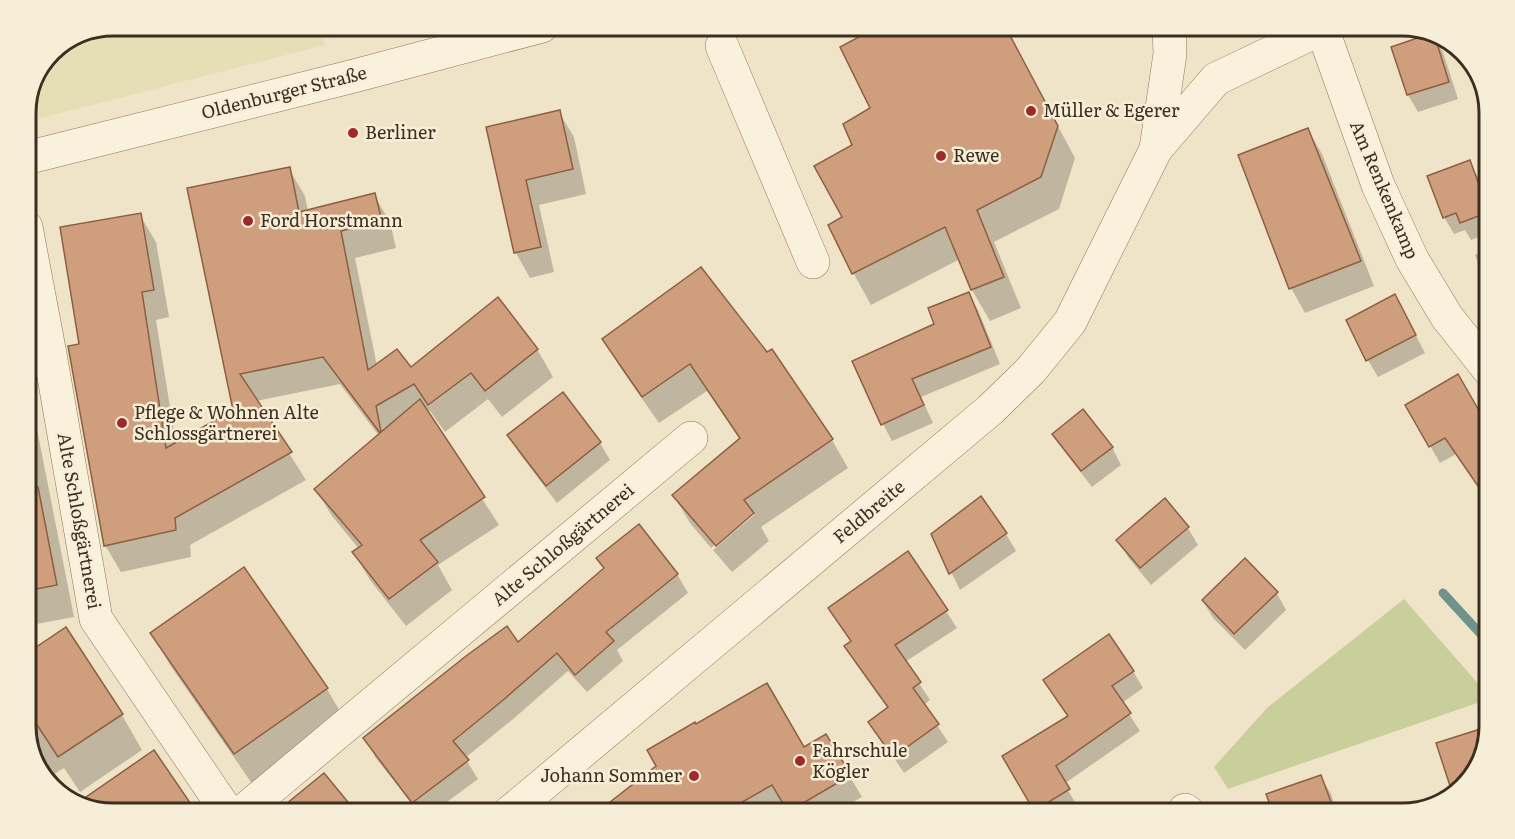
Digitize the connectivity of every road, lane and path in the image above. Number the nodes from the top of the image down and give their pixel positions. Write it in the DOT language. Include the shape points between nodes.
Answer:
graph roads {
  1 [pos="504,36"];
  2 [pos="1169,36"];
  3 [pos="1305,36"];
  4 [pos="1327,36"];
  5 [pos="722,46"];
  6 [pos="1156,149"];
  7 [pos="36,156"];
  8 [pos="813,262"];
  9 [pos="36,280"];
  10 [pos="1479,357"];
  11 [pos="690,438"];
  12 [pos="221,803"];
  13 [pos="253,803"];
  14 [pos="521,803"];
  1 -- 7 [label="street, Oldenburger Straße"];
  2 -- 6 [label="street, Feldbreite"];
  3 -- 6 [label="street, Feldbreite" via="1216,79"];
  4 -- 10 [label="street, Am Renkenkamp" via="1378,185 1412,259 1447,317"];
  5 -- 8 [label="street"];
  6 -- 14 [label="street, Feldbreite" via="1070,322 1031,370 981,418"];
  9 -- 12 [label="street, Alte Schloßgärtnerei" via="96,619"];
  11 -- 13 [label="street, Alte Schloßgärtnerei"];
}
